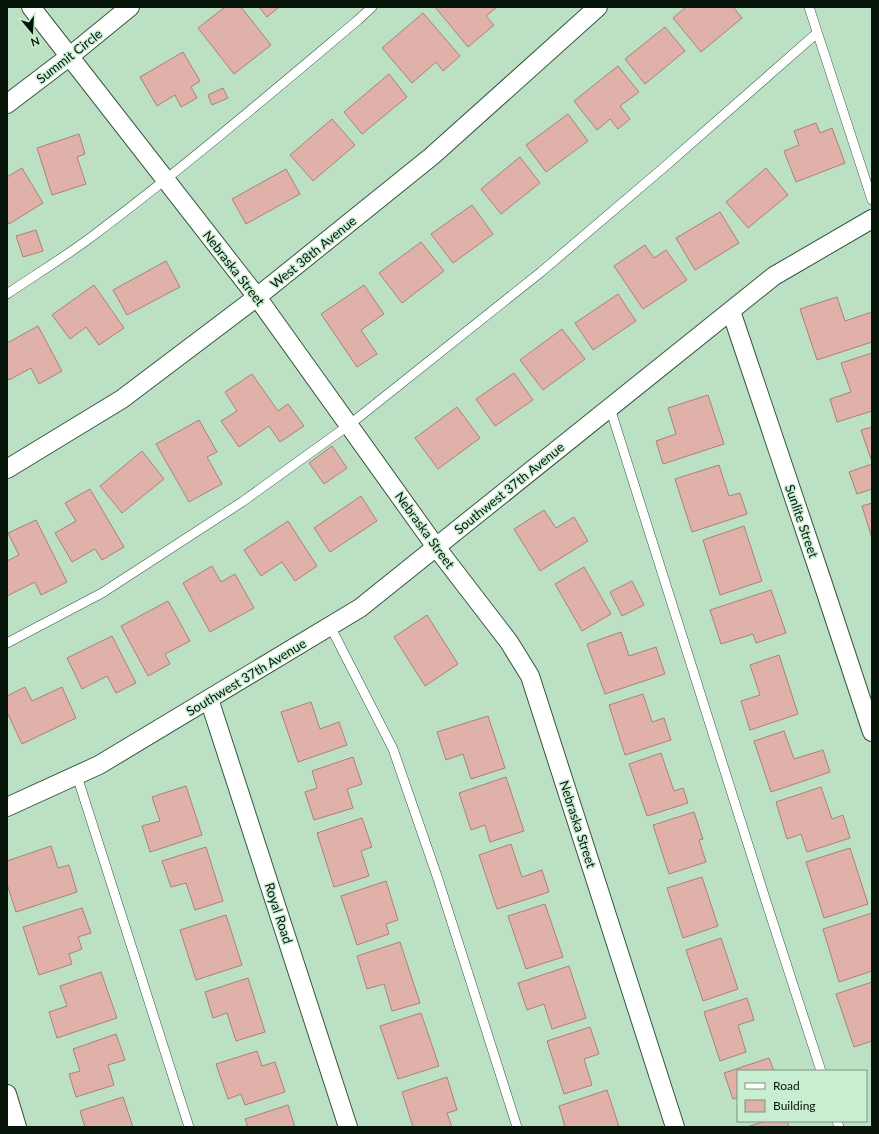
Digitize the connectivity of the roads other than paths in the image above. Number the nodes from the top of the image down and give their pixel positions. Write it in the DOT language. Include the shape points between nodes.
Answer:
graph roads {
  1 [pos="31,7"];
  2 [pos="130,7"];
  3 [pos="372,7"];
  4 [pos="598,7"];
  5 [pos="809,7"];
  6 [pos="817,33"];
  7 [pos="70,56"];
  8 [pos="7,104"];
  9 [pos="166,179"];
  10 [pos="872,200"];
  11 [pos="872,219"];
  12 [pos="7,294"];
  13 [pos="257,297"];
  14 [pos="731,311"];
  15 [pos="610,408"];
  16 [pos="349,425"];
  17 [pos="7,469"];
  18 [pos="436,547"];
  19 [pos="330,626"];
  20 [pos="7,643"];
  21 [pos="209,699"];
  22 [pos="872,732"];
  23 [pos="77,776"];
  24 [pos="7,807"];
  25 [pos="821,1070"];
  26 [pos="7,1094"];
  27 [pos="17,1127"];
  28 [pos="189,1127"];
  29 [pos="348,1127"];
  30 [pos="517,1127"];
  31 [pos="675,1127"];
  1 -- 7 [label="street, Nebraska Street"];
  2 -- 7 [label="street, Summit Circle"];
  3 -- 9 [label="lane"];
  4 -- 13 [label="street, West 38th Avenue" via="432,156"];
  5 -- 6 [label="lane"];
  6 -- 10 [label="lane"];
  6 -- 16 [label="lane" via="541,272"];
  7 -- 8 [label="street, Summit Circle"];
  7 -- 9 [label="street, Nebraska Street"];
  9 -- 12 [label="lane" via="89,239"];
  9 -- 13 [label="street, Nebraska Street"];
  11 -- 14 [label="street, Southwest 37th Avenue" via="774,276"];
  13 -- 16 [label="street, Nebraska Street"];
  13 -- 17 [label="street, West 38th Avenue" via="122,399"];
  14 -- 15 [label="street, Southwest 37th Avenue"];
  14 -- 22 [label="street, Sunlite Street"];
  15 -- 18 [label="street, Southwest 37th Avenue"];
  15 -- 25 [label="lane"];
  16 -- 18 [label="street, Nebraska Street"];
  16 -- 20 [label="lane" via="242,502 102,593"];
  18 -- 19 [label="street, Southwest 37th Avenue" via="360,608"];
  18 -- 31 [label="street, Nebraska Street" via="509,642 530,676"];
  19 -- 21 [label="street, Southwest 37th Avenue"];
  19 -- 30 [label="lane" via="393,749 438,878"];
  21 -- 23 [label="street, Southwest 37th Avenue"];
  21 -- 29 [label="street, Royal Road"];
  23 -- 24 [label="street, Southwest 37th Avenue"];
  23 -- 28 [label="lane"];
  26 -- 27 [label="street"];
}
